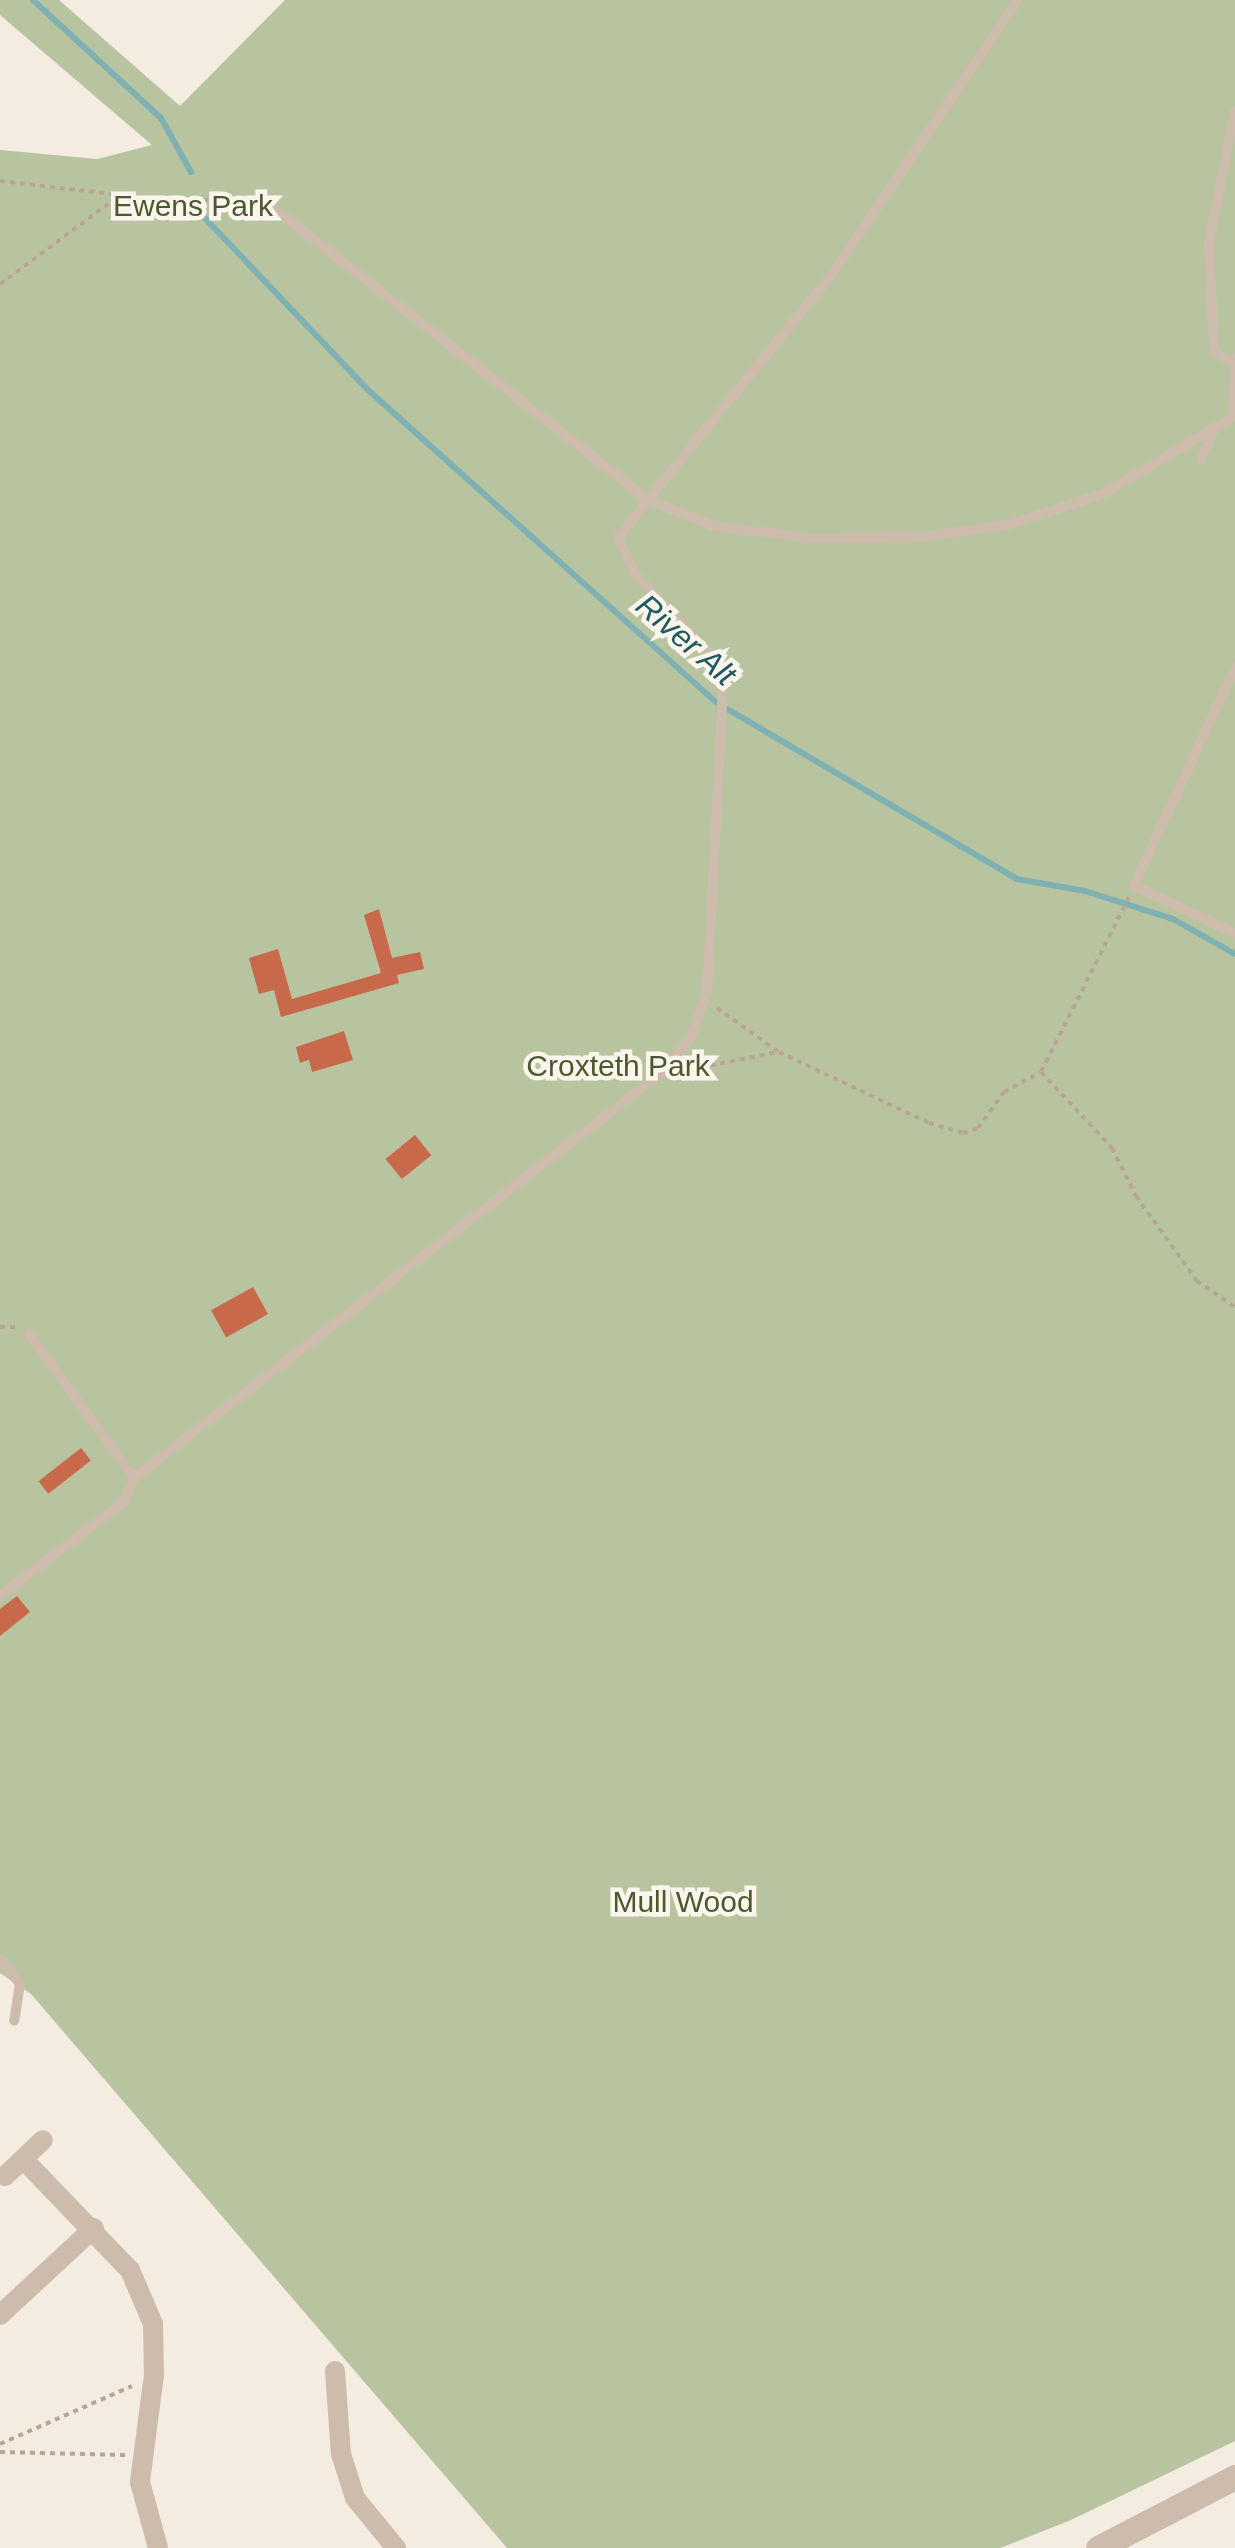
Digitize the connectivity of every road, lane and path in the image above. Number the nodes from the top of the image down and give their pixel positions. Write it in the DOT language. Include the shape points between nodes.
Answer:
graph roads {
  1 [pos="1018,0"];
  2 [pos="1235,112"];
  3 [pos="0,181"];
  4 [pos="123,192"];
  5 [pos="212,199"];
  6 [pos="244,199"];
  7 [pos="0,284"];
  8 [pos="1233,360"];
  9 [pos="1234,419"];
  10 [pos="1215,427"];
  11 [pos="1202,459"];
  12 [pos="648,500"];
  13 [pos="1235,668"];
  14 [pos="1128,898"];
  15 [pos="1235,933"];
  16 [pos="707,993"];
  17 [pos="779,1052"];
  18 [pos="1041,1072"];
  19 [pos="659,1075"];
  20 [pos="1235,1306"];
  21 [pos="28,1334"];
  22 [pos="134,1478"];
  23 [pos="0,1596"];
  24 [pos="0,1959"];
  25 [pos="14,2021"];
  26 [pos="43,2140"];
  27 [pos="23,2159"];
  28 [pos="5,2176"];
  29 [pos="94,2228"];
  30 [pos="0,2315"];
  31 [pos="335,2371"];
  32 [pos="154,2375"];
  33 [pos="0,2444"];
  34 [pos="0,2452"];
  35 [pos="140,2455"];
  36 [pos="1235,2477"];
  37 [pos="158,2548"];
  38 [pos="396,2548"];
  39 [pos="1098,2548"];
  1 -- 12 [label="lane" via="856,242"];
  2 -- 8 [label="lane" via="1209,242 1214,350"];
  3 -- 4 [label="path"];
  4 -- 5 [label="path"];
  4 -- 7 [label="path"];
  6 -- 12 [label="lane" via="276,210"];
  8 -- 9 [label="lane"];
  9 -- 10 [label="lane"];
  10 -- 11 [label="lane"];
  10 -- 12 [label="lane" via="1103,494 965,532 810,538 714,526"];
  12 -- 16 [label="lane" via="618,538 634,574 724,670"];
  13 -- 15 [label="lane" via="1134,886"];
  14 -- 18 [label="path"];
  16 -- 17 [label="path" via="739,1028"];
  16 -- 19 [label="lane" via="691,1037"];
  17 -- 18 [label="path" via="929,1124 962,1133 978,1128 1004,1092"];
  17 -- 19 [label="path"];
  18 -- 20 [label="path" via="1112,1148 1136,1196 1197,1282"];
  19 -- 22 [label="lane"];
  21 -- 22 [label="lane"];
  22 -- 23 [label="lane" via="125,1501"];
  24 -- 25 [label="lane" via="20,1984"];
  26 -- 27 [label="street"];
  27 -- 28 [label="street"];
  27 -- 29 [label="street"];
  29 -- 30 [label="street"];
  29 -- 32 [label="street" via="130,2270 153,2324"];
  31 -- 38 [label="street" via="341,2454 356,2498"];
  32 -- 33 [label="path"];
  32 -- 35 [label="street"];
  34 -- 35 [label="path"];
  35 -- 37 [label="street" via="145,2512"];
  36 -- 39 [label="street"];
}
